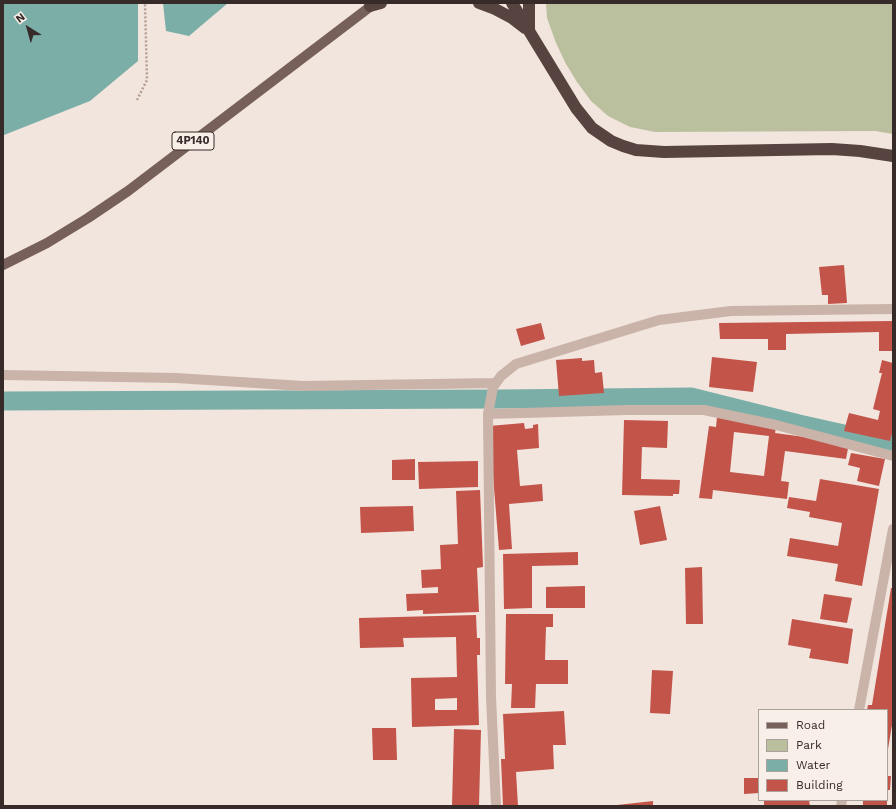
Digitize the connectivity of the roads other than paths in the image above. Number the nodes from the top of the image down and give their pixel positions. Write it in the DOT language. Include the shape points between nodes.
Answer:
graph roads {
  1 [pos="479,3"];
  2 [pos="512,3"];
  3 [pos="529,3"];
  4 [pos="375,4"];
  5 [pos="529,31"];
  6 [pos="893,156"];
  7 [pos="3,265"];
  8 [pos="893,309"];
  9 [pos="3,375"];
  10 [pos="494,385"];
  11 [pos="488,414"];
  12 [pos="893,456"];
  13 [pos="893,528"];
  14 [pos="859,709"];
  15 [pos="496,806"];
  1 -- 5 [label="highway" via="512,18"];
  2 -- 5 [label="highway"];
  3 -- 5 [label="highway"];
  4 -- 7 [label="main road, 4P140" via="128,191 47,243"];
  5 -- 6 [label="highway" via="576,108 592,128 623,146 650,152 832,149"];
  8 -- 10 [label="street" via="732,312 659,320 516,364"];
  9 -- 10 [label="street" via="176,378 303,386"];
  10 -- 11 [label="street"];
  11 -- 12 [label="street" via="704,410 776,425"];
  11 -- 15 [label="street" via="491,689"];
  13 -- 14 [label="street"];
}
